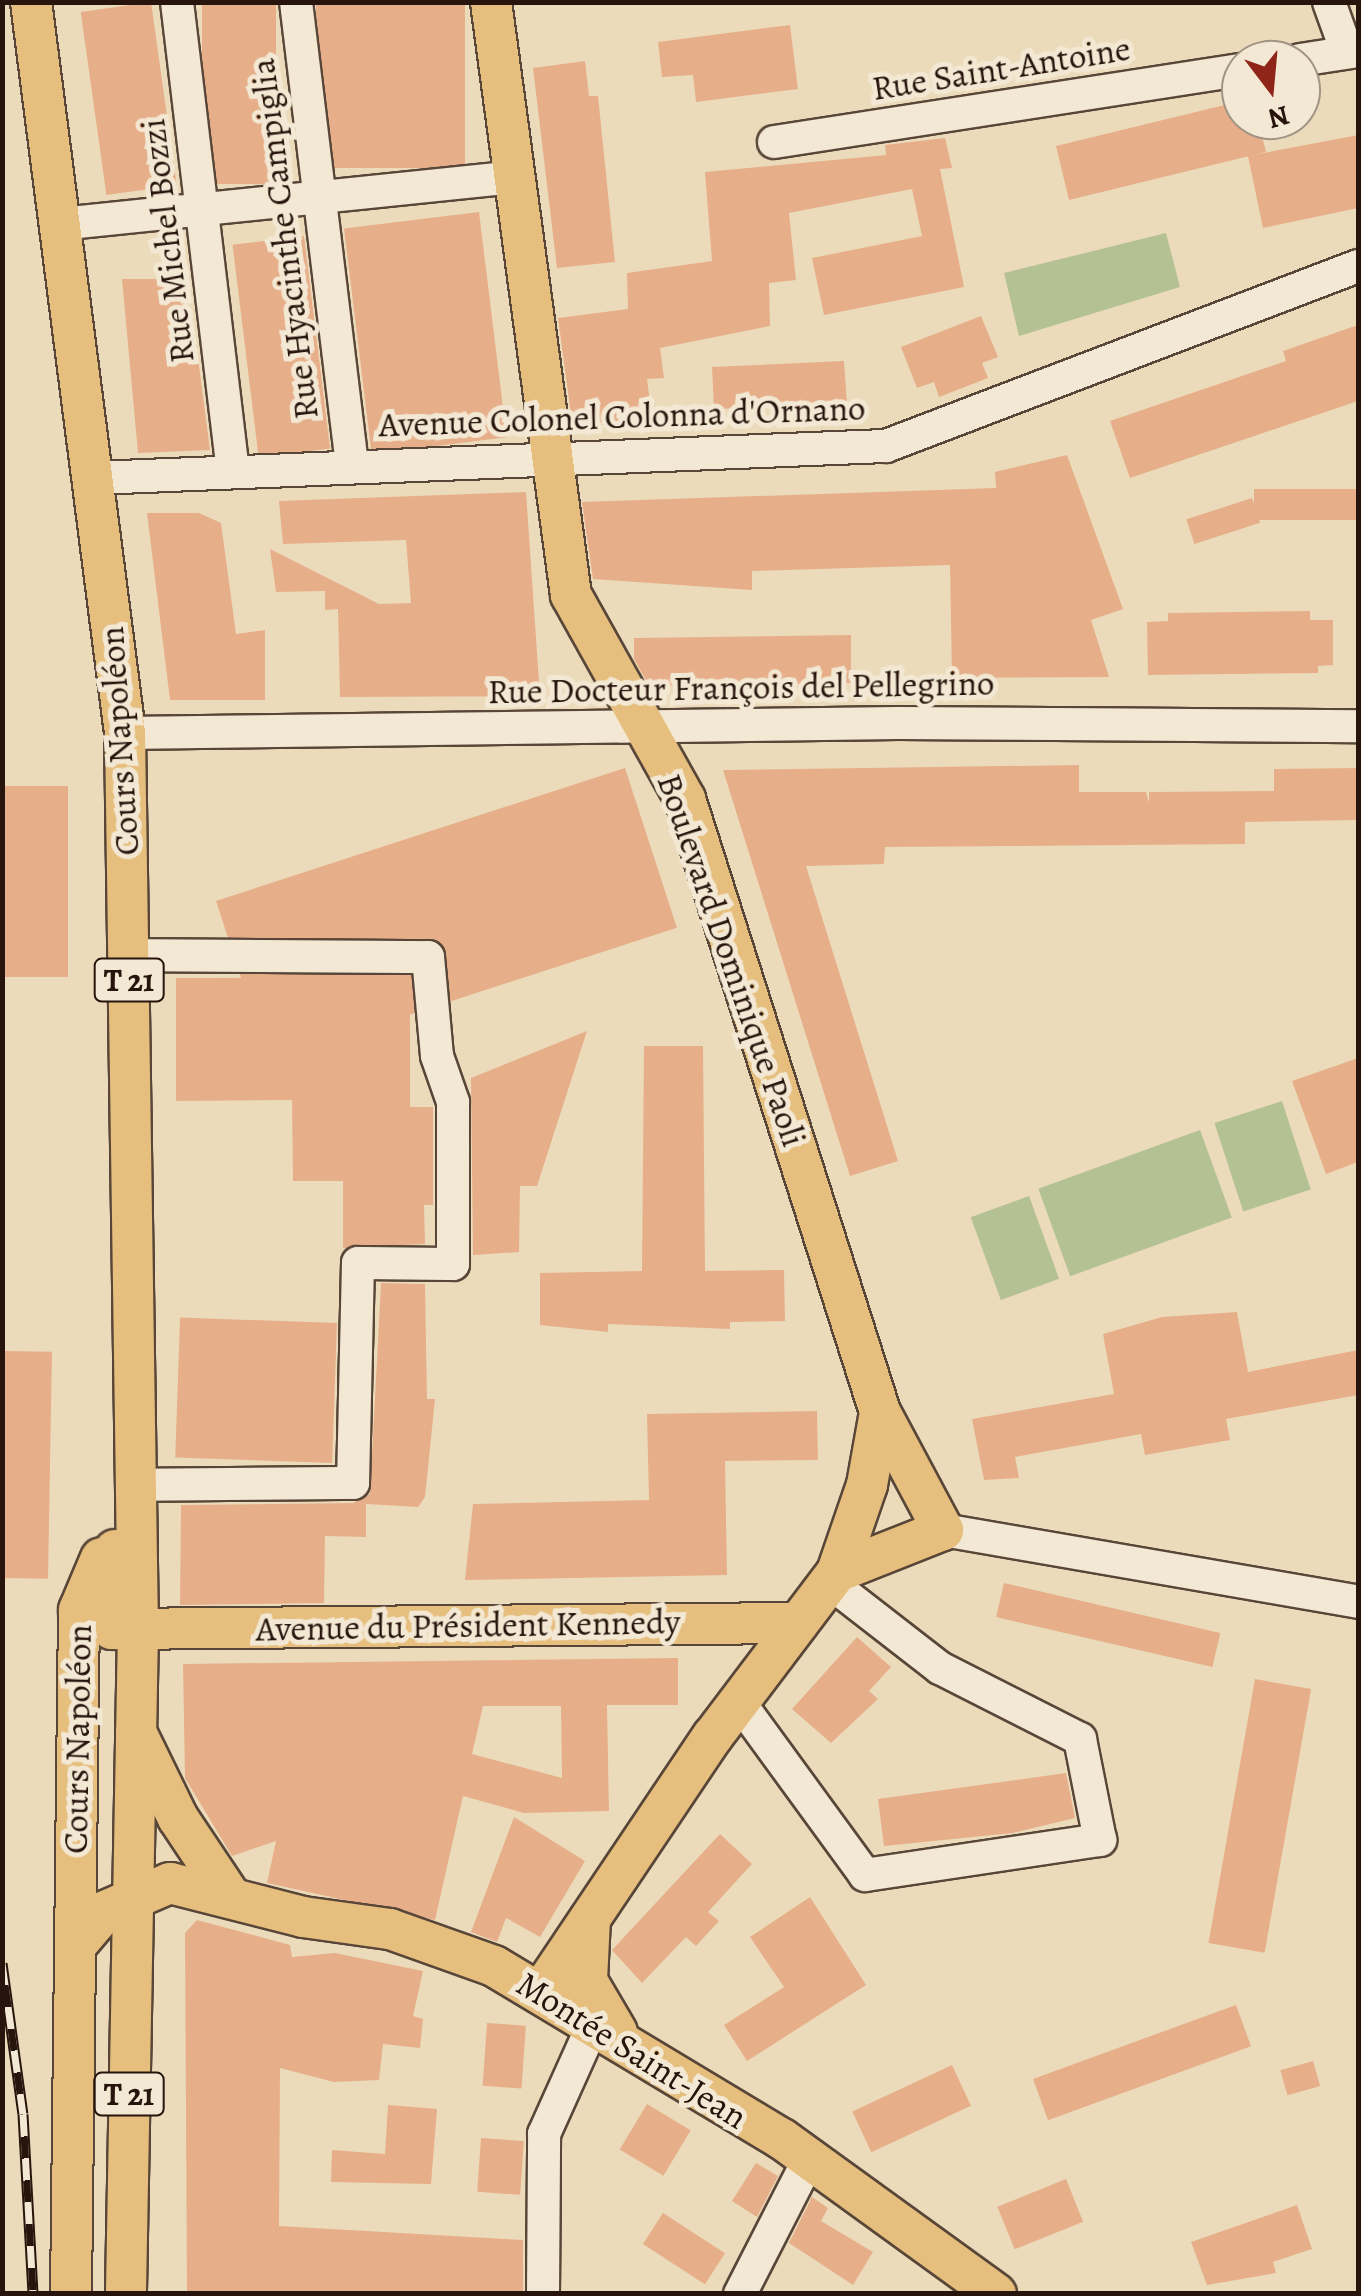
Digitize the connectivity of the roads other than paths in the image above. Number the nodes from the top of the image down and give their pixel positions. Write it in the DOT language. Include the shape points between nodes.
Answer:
graph roads {
  1 [pos="31,2"];
  2 [pos="176,2"];
  3 [pos="296,2"];
  4 [pos="491,2"];
  5 [pos="1329,2"];
  6 [pos="1355,55"];
  7 [pos="1321,58"];
  8 [pos="1221,73"];
  9 [pos="774,142"];
  10 [pos="513,176"];
  11 [pos="320,200"];
  12 [pos="206,205"];
  13 [pos="60,224"];
  14 [pos="1358,266"];
  15 [pos="552,461"];
  16 [pos="352,467"];
  17 [pos="233,472"];
  18 [pos="95,478"];
  19 [pos="1358,726"];
  20 [pos="648,730"];
  21 [pos="125,734"];
  22 [pos="129,954"];
  23 [pos="880,1412"];
  24 [pos="132,1485"];
  25 [pos="943,1530"];
  26 [pos="833,1577"];
  27 [pos="1358,1602"];
  28 [pos="798,1623"];
  29 [pos="138,1630"];
  30 [pos="739,1702"];
  31 [pos="134,1727"];
  32 [pos="228,1893"];
  33 [pos="130,1895"];
  34 [pos="591,1916"];
  35 [pos="78,1944"];
  36 [pos="542,1990"];
  37 [pos="610,2033"];
  38 [pos="810,2157"];
  39 [pos="71,2294"];
  40 [pos="126,2294"];
  41 [pos="543,2294"];
  42 [pos="740,2294"];
  43 [pos="996,2294"];
  1 -- 13 [label="main road, Cours Napoléon / T 21"];
  2 -- 12 [label="street, Rue Michel Bozzi"];
  3 -- 11 [label="street, Rue Hyacinthe Campiglia"];
  4 -- 10 [label="main road, Boulevard Dominique Paoli"];
  5 -- 6 [label="street"];
  6 -- 7 [label="street"];
  8 -- 9 [label="street, Rue Saint-Antoine"];
  10 -- 11 [label="street"];
  10 -- 15 [label="main road, Boulevard Dominique Paoli"];
  11 -- 12 [label="street"];
  11 -- 16 [label="street, Rue Hyacinthe Campiglia"];
  12 -- 13 [label="street"];
  12 -- 17 [label="street, Rue Michel Bozzi"];
  13 -- 18 [label="main road, Cours Napoléon / T 21"];
  14 -- 15 [label="street, Avenue Colonel Colonna d'Ornano" via="886,446"];
  15 -- 16 [label="street, Avenue Colonel Colonna d'Ornano"];
  15 -- 20 [label="main road, Boulevard Dominique Paoli" via="571,595"];
  16 -- 17 [label="street, Avenue Colonel Colonna d'Ornano"];
  17 -- 18 [label="street, Avenue Colonel Colonna d'Ornano"];
  18 -- 21 [label="main road, Cours Napoléon / T 21"];
  19 -- 20 [label="street, Rue Docteur François del Pellegrino"];
  20 -- 21 [label="street, Rue Docteur François del Pellegrino"];
  20 -- 23 [label="main road, Boulevard Dominique Paoli" via="685,799"];
  21 -- 22 [label="main road, Cours Napoléon / T 21"];
  22 -- 24 [label="main road, Cours Napoléon / T 21"];
  22 -- 24 [label="street" via="428,957 437,1056 453,1102 453,1264 358,1263 352,1483"];
  23 -- 25 [label="main road, Boulevard Dominique Paoli"];
  23 -- 26 [label="main road"];
  24 -- 29 [label="main road" via="110,1572 108,1622"];
  24 -- 35 [label="main road, Cours Napoléon / T 21" via="79,1610"];
  25 -- 26 [label="main road"];
  25 -- 27 [label="street"];
  26 -- 28 [label="main road"];
  26 -- 30 [label="street" via="940,1668 1080,1739 1100,1840 864,1874"];
  28 -- 29 [label="main road, Avenue du Président Kennedy"];
  28 -- 30 [label="main road"];
  29 -- 31 [label="main road, Cours Napoléon / T 21"];
  30 -- 34 [label="main road"];
  31 -- 32 [label="main road" via="178,1818"];
  31 -- 33 [label="main road, Cours Napoléon / T 21"];
  32 -- 33 [label="main road, Montée Saint-Jean" via="170,1883"];
  32 -- 36 [label="main road, Montée Saint-Jean" via="303,1917 390,1928"];
  33 -- 35 [label="main road"];
  33 -- 40 [label="main road, Cours Napoléon / T 21"];
  34 -- 36 [label="main road"];
  34 -- 37 [label="main road" via="587,1981"];
  35 -- 39 [label="main road, Cours Napoléon / T 21"];
  36 -- 37 [label="main road, Montée Saint-Jean"];
  37 -- 38 [label="main road, Montée Saint-Jean"];
  37 -- 41 [label="street" via="544,2134"];
  38 -- 42 [label="street"];
  38 -- 43 [label="main road, Montée Saint-Jean"];
}
